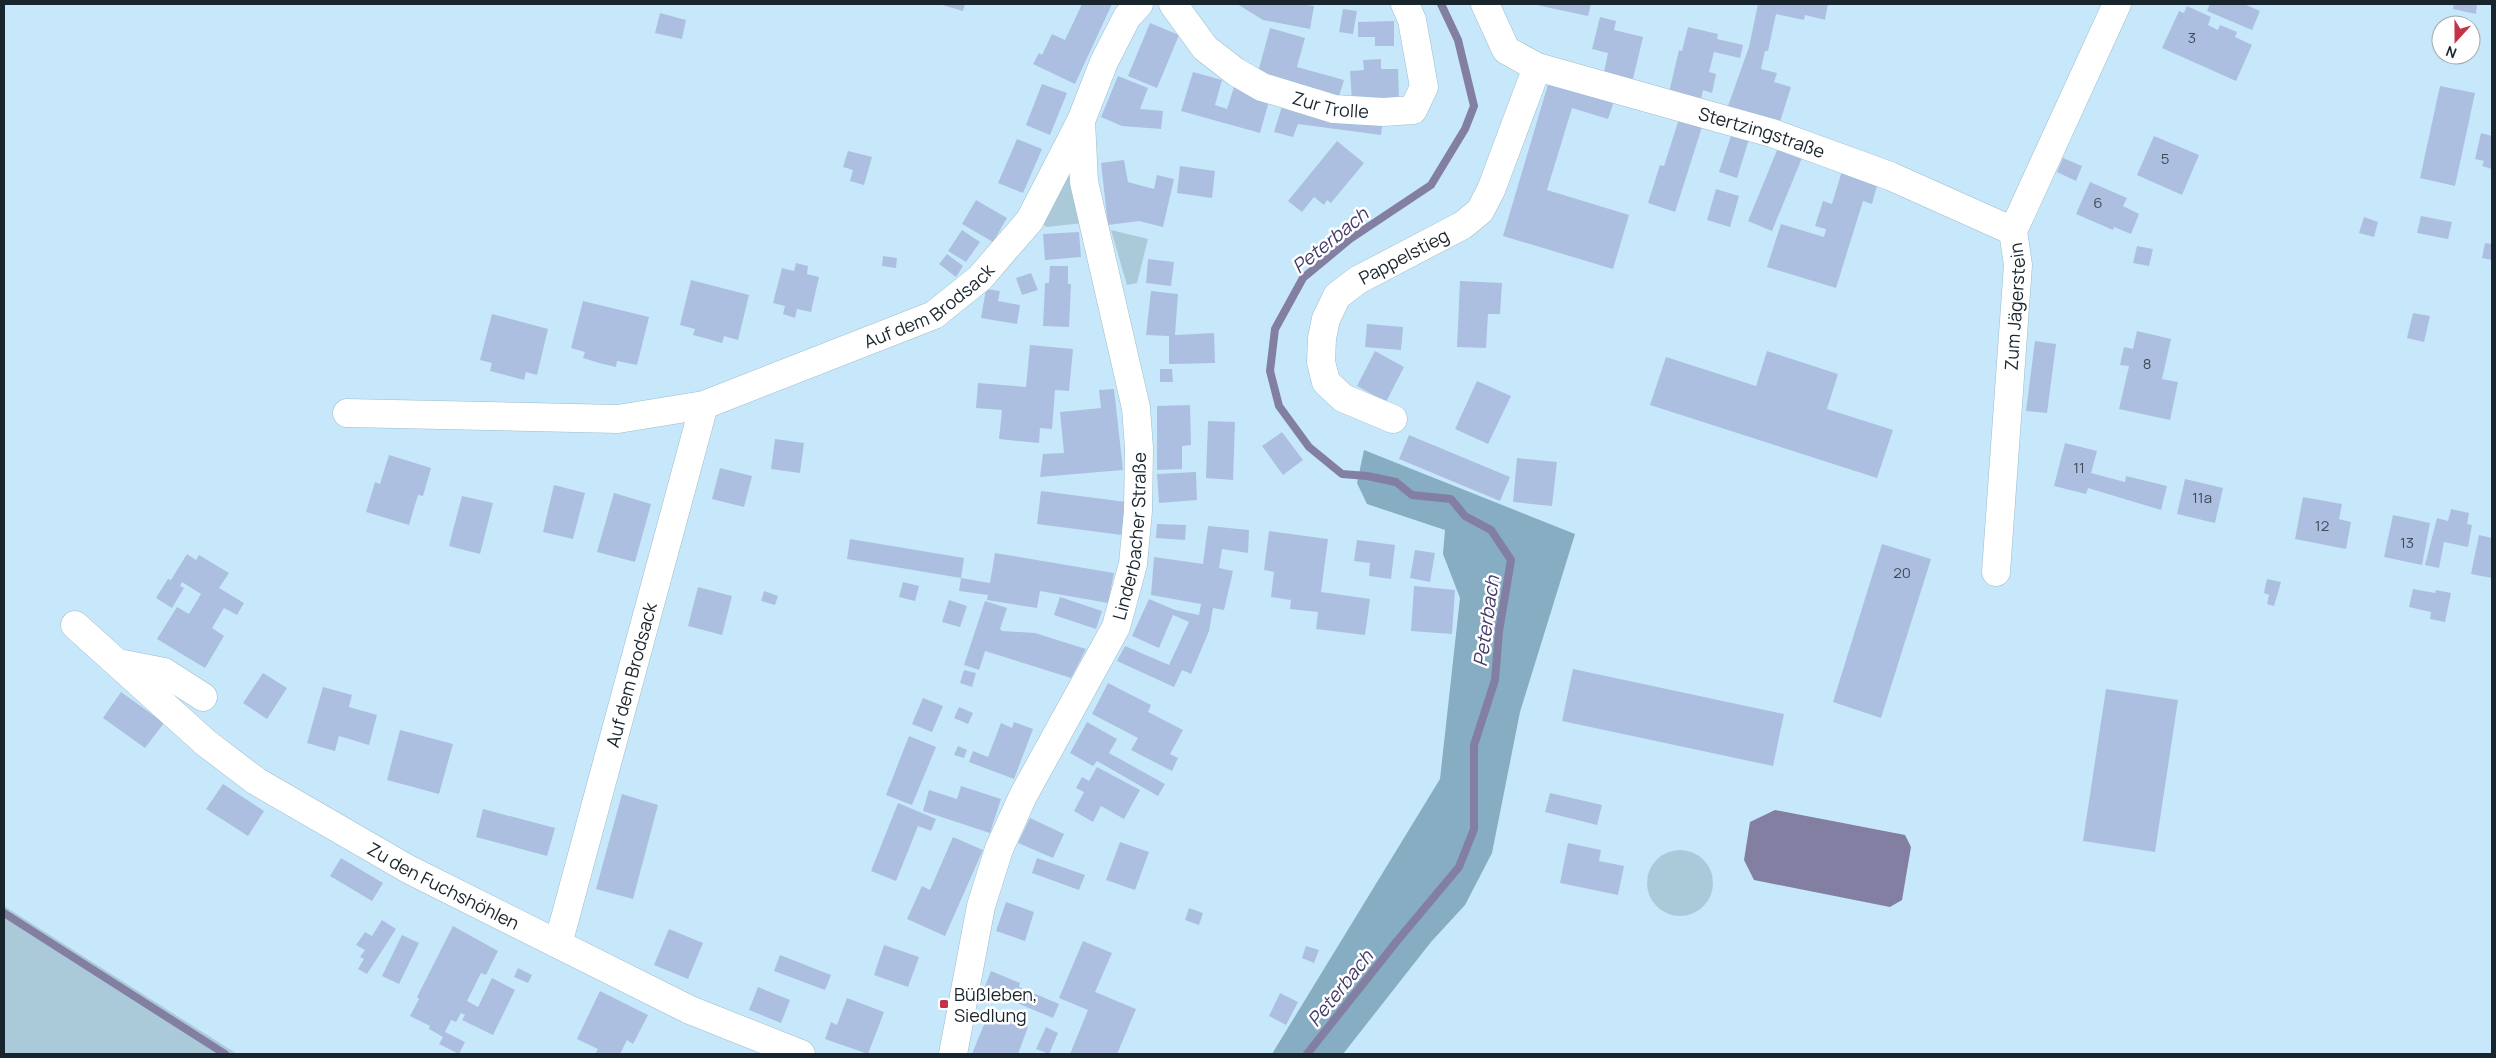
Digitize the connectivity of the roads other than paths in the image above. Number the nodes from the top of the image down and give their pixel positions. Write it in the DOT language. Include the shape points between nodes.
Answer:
graph roads {
  1 [pos="1139,4"];
  2 [pos="1173,4"];
  3 [pos="1405,4"];
  4 [pos="1486,4"];
  5 [pos="2117,4"];
  6 [pos="1537,67"];
  7 [pos="1080,121"];
  8 [pos="2013,231"];
  9 [pos="704,405"];
  10 [pos="346,413"];
  11 [pos="1393,419"];
  12 [pos="1996,572"];
  13 [pos="76,625"];
  14 [pos="118,663"];
  15 [pos="203,697"];
  16 [pos="558,944"];
  17 [pos="801,1054"];
  18 [pos="953,1054"];
  1 -- 7 [label="street, Linderbacher Straße" via="1127,17 1104,62"];
  2 -- 3 [label="street, Zur Trolle" via="1205,48 1262,87 1334,109 1383,112 1413,110 1424,87 1412,20"];
  4 -- 6 [label="street, Stertzingstraße" via="1506,50"];
  5 -- 8 [label="street, Zum Jägerstein"];
  6 -- 8 [label="street, Stertzingstraße" via="1772,133 1890,176"];
  6 -- 11 [label="street, Pappelstieg" via="1480,211 1463,224 1358,280 1337,296 1326,318 1320,362 1326,382 1343,398"];
  7 -- 9 [label="street, Auf dem Brodsack" via="1030,220 980,278 934,315"];
  7 -- 18 [label="street, Linderbacher Straße" via="1084,182 1136,408 1138,511 1133,564 1116,626 1023,796 999,849 981,906"];
  8 -- 12 [label="street, Zum Jägerstein" via="2018,265"];
  9 -- 10 [label="street, Auf dem Brodsack" via="618,419"];
  9 -- 16 [label="street, Auf dem Brodsack"];
  13 -- 14 [label="street, Zu den Fuchshöhlen"];
  14 -- 15 [label="street" via="164,672"];
  14 -- 16 [label="street, Zu den Fuchshöhlen" via="206,743 256,781 408,869"];
  16 -- 17 [label="street, Zu den Fuchshöhlen" via="690,1010"];
}
